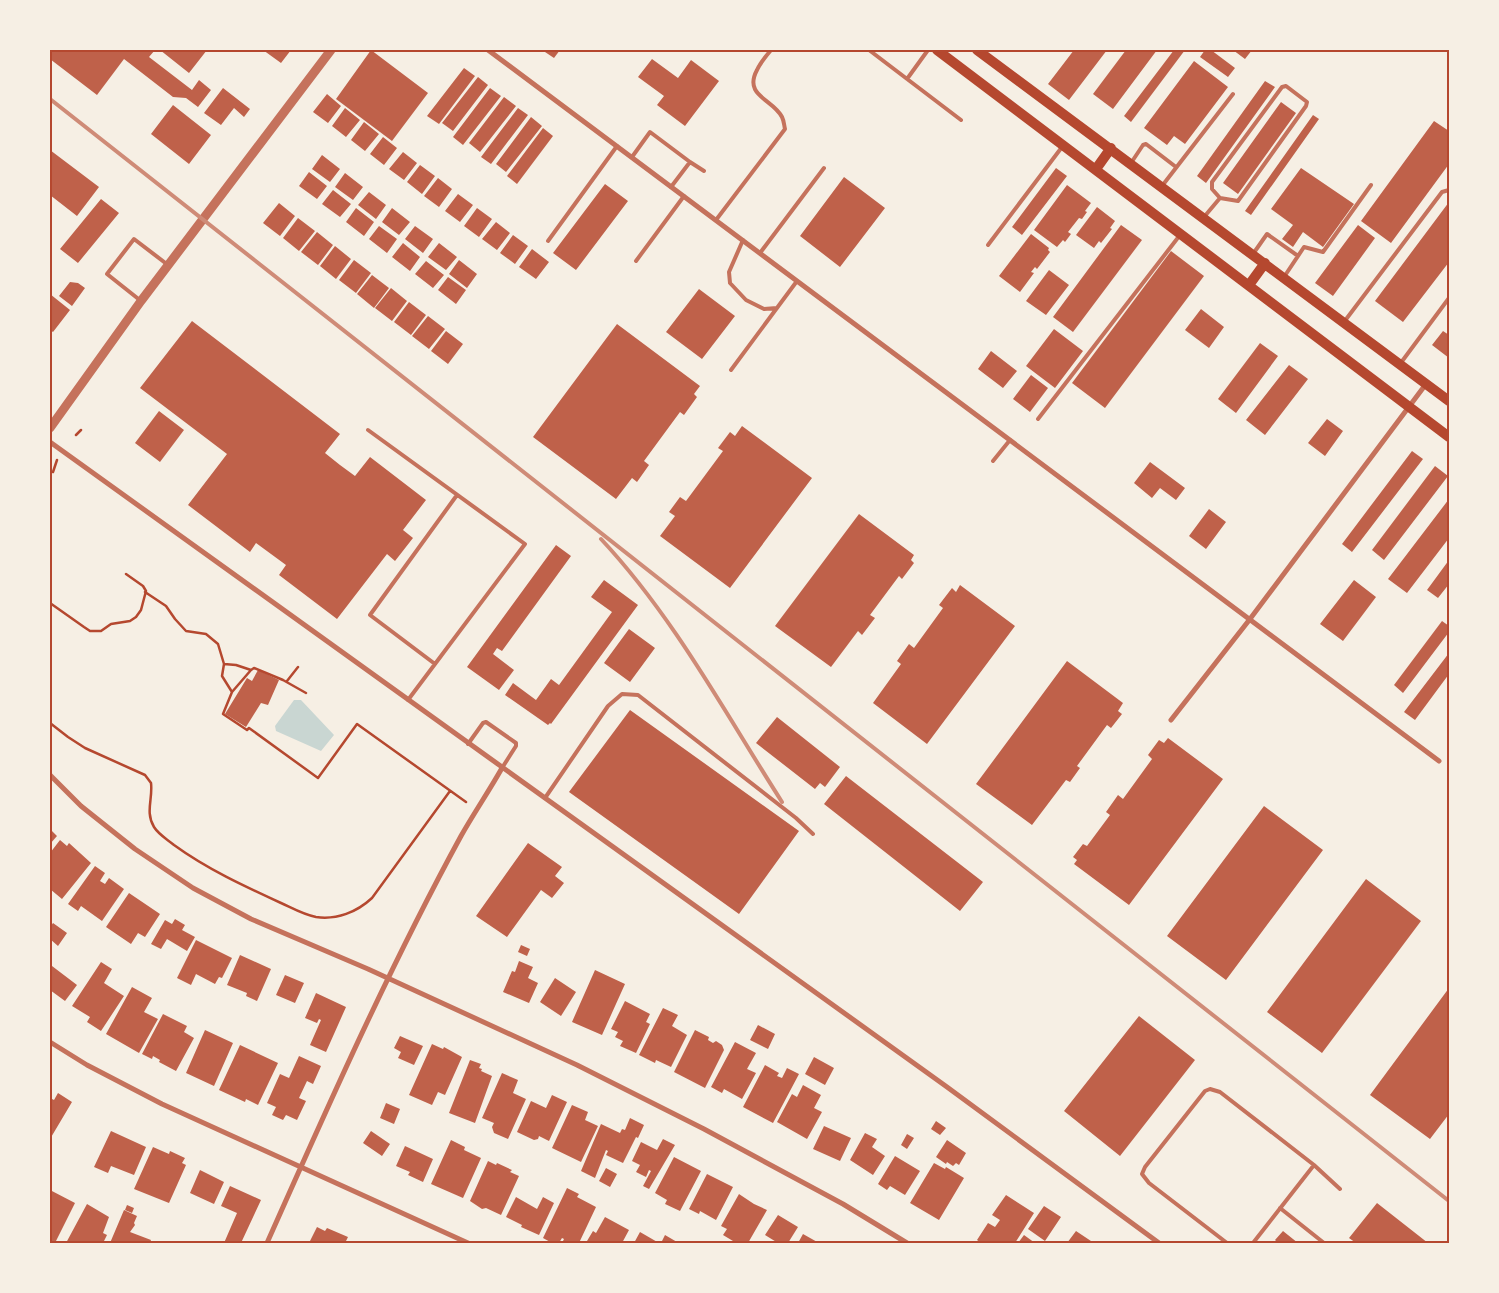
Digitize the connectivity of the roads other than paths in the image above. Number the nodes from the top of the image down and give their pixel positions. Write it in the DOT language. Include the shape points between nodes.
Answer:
graph roads {
  1 [pos="331,50"];
  2 [pos="488,50"];
  3 [pos="771,50"];
  4 [pos="869,50"];
  5 [pos="928,50"];
  6 [pos="937,50"];
  7 [pos="981,51"];
  8 [pos="907,79"];
  9 [pos="1233,94"];
  10 [pos="962,120"];
  11 [pos="1064,145"];
  12 [pos="617,146"];
  13 [pos="1110,148"];
  14 [pos="632,157"];
  15 [pos="690,162"];
  16 [pos="1130,163"];
  17 [pos="1176,167"];
  18 [pos="824,168"];
  19 [pos="1096,169"];
  20 [pos="704,171"];
  21 [pos="1371,185"];
  22 [pos="1162,186"];
  23 [pos="671,187"];
  24 [pos="1449,190"];
  25 [pos="684,196"];
  26 [pos="1220,198"];
  27 [pos="1204,218"];
  28 [pos="716,220"];
  29 [pos="1181,233"];
  30 [pos="743,240"];
  31 [pos="548,241"];
  32 [pos="988,245"];
  33 [pos="760,252"];
  34 [pos="1253,254"];
  35 [pos="1298,256"];
  36 [pos="636,261"];
  37 [pos="1265,263"];
  38 [pos="168,265"];
  39 [pos="1284,277"];
  40 [pos="797,280"];
  41 [pos="1249,285"];
  42 [pos="1449,298"];
  43 [pos="141,301"];
  44 [pos="777,308"];
  45 [pos="1344,322"];
  46 [pos="1400,364"];
  47 [pos="731,370"];
  48 [pos="1426,384"];
  49 [pos="1449,401"];
  50 [pos="1409,407"];
  51 [pos="1038,419"];
  52 [pos="50,428"];
  53 [pos="368,430"];
  54 [pos="1449,437"];
  55 [pos="1010,440"];
  56 [pos="50,442"];
  57 [pos="993,462"];
  58 [pos="457,495"];
  59 [pos="1250,619"];
  60 [pos="435,664"];
  61 [pos="408,700"];
  62 [pos="1171,720"];
  63 [pos="468,744"];
  64 [pos="1439,761"];
  65 [pos="502,768"];
  66 [pos="50,775"];
  67 [pos="545,798"];
  68 [pos="813,834"];
  69 [pos="388,978"];
  70 [pos="50,1042"];
  71 [pos="1314,1165"];
  72 [pos="300,1168"];
  73 [pos="1340,1189"];
  74 [pos="1280,1208"];
  75 [pos="267,1243"];
  76 [pos="468,1243"];
  77 [pos="907,1243"];
  78 [pos="1159,1243"];
  79 [pos="1227,1243"];
  80 [pos="1252,1243"];
  81 [pos="1324,1243"];
  1 -- 38 [label="street"];
  2 -- 12 [label="street"];
  3 -- 28 [label="lane" via="756,70 753,83 756,92 784,119 785,129"];
  4 -- 8 [label="lane"];
  5 -- 8 [label="lane"];
  6 -- 11 [label="main road"];
  7 -- 13 [label="main road"];
  8 -- 10 [label="lane"];
  9 -- 17 [label="lane"];
  11 -- 19 [label="main road"];
  11 -- 32 [label="lane"];
  12 -- 14 [label="street"];
  12 -- 31 [label="lane"];
  13 -- 16 [label="main road"];
  13 -- 19 [label="main road"];
  14 -- 15 [label="lane" via="650,132"];
  14 -- 23 [label="street"];
  15 -- 20 [label="lane"];
  15 -- 23 [label="lane"];
  16 -- 17 [label="lane" via="1146,144"];
  16 -- 22 [label="main road"];
  17 -- 22 [label="lane"];
  18 -- 33 [label="lane"];
  19 -- 29 [label="main road"];
  21 -- 35 [label="lane" via="1323,252 1304,247"];
  22 -- 27 [label="main road"];
  23 -- 25 [label="street"];
  24 -- 45 [label="lane" via="1442,192"];
  25 -- 28 [label="street"];
  25 -- 36 [label="lane"];
  26 -- 26 [label="lane" via="1212,188 1212,182 1282,87 1286,86 1307,102 1306,106 1238,201"];
  26 -- 27 [label="lane"];
  27 -- 34 [label="main road"];
  28 -- 30 [label="street"];
  29 -- 41 [label="main road"];
  29 -- 51 [label="lane"];
  30 -- 33 [label="street"];
  30 -- 44 [label="lane" via="728,272 730,283 746,300 764,309"];
  33 -- 40 [label="street"];
  34 -- 35 [label="lane" via="1267,234"];
  34 -- 37 [label="main road"];
  35 -- 39 [label="lane"];
  37 -- 39 [label="main road"];
  37 -- 41 [label="main road"];
  38 -- 43 [label="street"];
  38 -- 43 [label="lane" via="134,239 107,274"];
  39 -- 45 [label="main road"];
  40 -- 44 [label="lane"];
  40 -- 55 [label="street"];
  41 -- 50 [label="main road"];
  42 -- 46 [label="lane"];
  43 -- 52 [label="street"];
  44 -- 47 [label="lane"];
  45 -- 46 [label="main road"];
  46 -- 48 [label="main road"];
  48 -- 49 [label="main road"];
  48 -- 50 [label="street"];
  50 -- 54 [label="main road"];
  50 -- 59 [label="street"];
  53 -- 58 [label="lane"];
  55 -- 57 [label="lane"];
  55 -- 59 [label="street"];
  56 -- 61 [label="street"];
  58 -- 60 [label="lane" via="370,615"];
  58 -- 60 [label="lane" via="525,544"];
  59 -- 62 [label="street"];
  59 -- 64 [label="street"];
  60 -- 61 [label="lane"];
  61 -- 63 [label="street"];
  63 -- 65 [label="street"];
  63 -- 65 [label="lane" via="486,722 516,742"];
  65 -- 67 [label="street"];
  65 -- 69 [label="street" via="462,835"];
  66 -- 69 [label="street" via="127,843 193,888 251,919"];
  67 -- 68 [label="lane" via="608,706 622,694 638,695"];
  67 -- 78 [label="street"];
  69 -- 72 [label="street"];
  69 -- 77 [label="street" via="577,1064 844,1204"];
  70 -- 72 [label="street" via="162,1104"];
  71 -- 73 [label="lane"];
  71 -- 74 [label="lane"];
  71 -- 79 [label="lane" via="1220,1092 1204,1091 1142,1174 1149,1183"];
  72 -- 75 [label="street"];
  72 -- 76 [label="street"];
  74 -- 80 [label="lane"];
  74 -- 81 [label="lane"];
}
